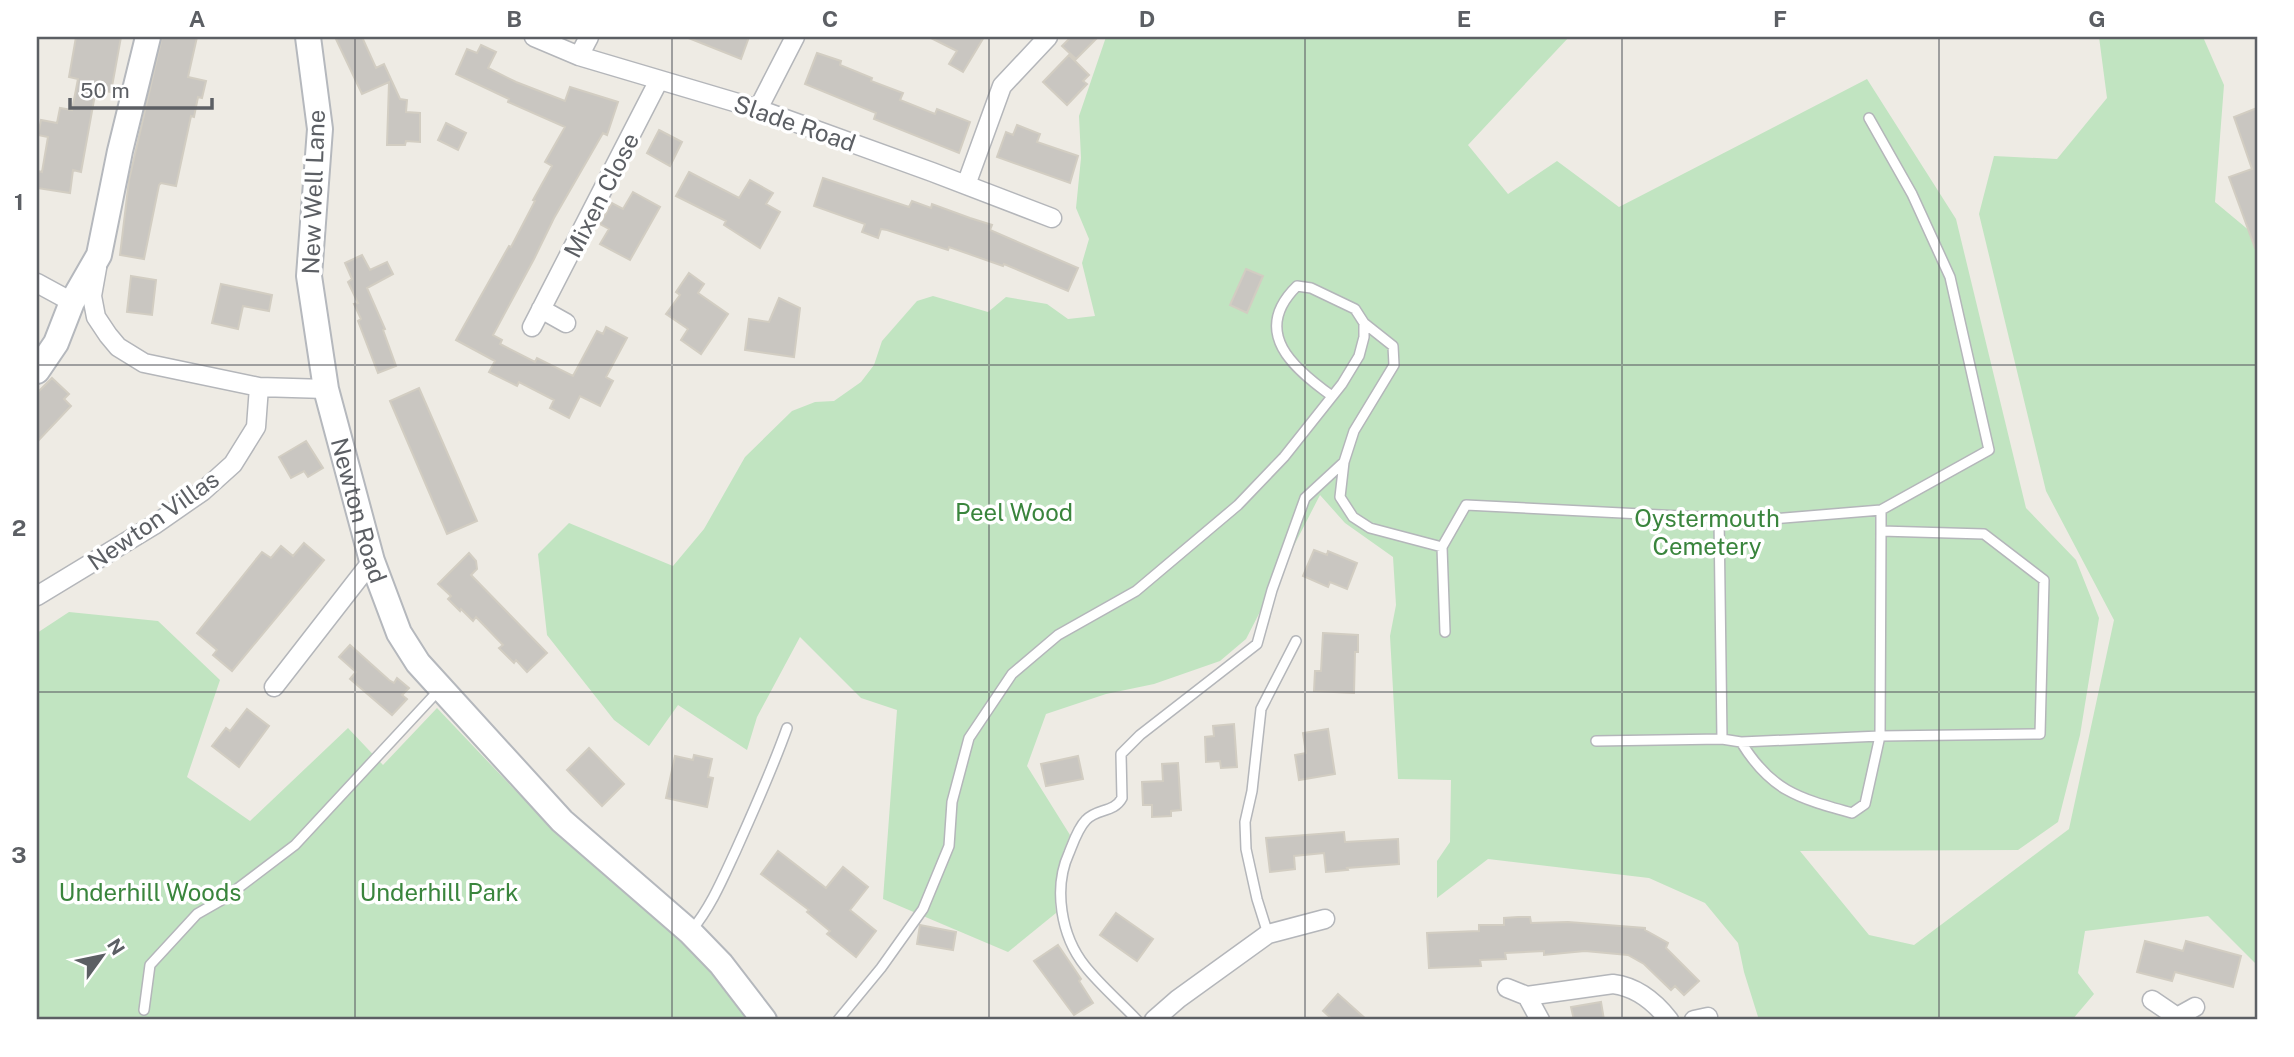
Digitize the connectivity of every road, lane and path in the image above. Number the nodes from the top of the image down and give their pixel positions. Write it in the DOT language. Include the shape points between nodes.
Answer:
graph roads {
  1 [pos="148,37"];
  2 [pos="308,37"];
  3 [pos="534,37"];
  4 [pos="589,37"];
  5 [pos="794,37"];
  6 [pos="1048,37"];
  7 [pos="579,56"];
  8 [pos="659,80"];
  9 [pos="758,110"];
  10 [pos="1869,118"];
  11 [pos="966,185"];
  12 [pos="1052,218"];
  13 [pos="99,254"];
  14 [pos="37,283"];
  15 [pos="72,302"];
  16 [pos="541,309"];
  17 [pos="566,323"];
  18 [pos="1364,323"];
  19 [pos="532,327"];
  20 [pos="37,370"];
  21 [pos="259,387"];
  22 [pos="327,389"];
  23 [pos="1332,396"];
  24 [pos="1344,462"];
  25 [pos="1881,510"];
  26 [pos="1719,518"];
  27 [pos="1881,531"];
  28 [pos="1442,547"];
  29 [pos="372,561"];
  30 [pos="37,596"];
  31 [pos="1446,632"];
  32 [pos="1296,641"];
  33 [pos="274,687"];
  34 [pos="441,688"];
  35 [pos="787,728"];
  36 [pos="1880,736"];
  37 [pos="1722,739"];
  38 [pos="1596,741"];
  39 [pos="1741,742"];
  40 [pos="1325,919"];
  41 [pos="690,932"];
  42 [pos="1268,934"];
  43 [pos="1507,988"];
  44 [pos="1527,996"];
  45 [pos="2152,1000"];
  46 [pos="2195,1007"];
  47 [pos="144,1010"];
  48 [pos="2176,1018"];
  49 [pos="764,1020"];
  50 [pos="838,1020"];
  51 [pos="1138,1020"];
  52 [pos="1154,1020"];
  53 [pos="1540,1020"];
  54 [pos="1669,1020"];
  1 -- 13 [label="street"];
  2 -- 22 [label="street, New Well Lane" via="320,129 309,276"];
  3 -- 7 [label="street, Slade Road"];
  4 -- 7 [label="street"];
  5 -- 9 [label="street"];
  6 -- 11 [label="street" via="1002,86"];
  7 -- 8 [label="street, Slade Road"];
  8 -- 9 [label="street, Slade Road"];
  8 -- 16 [label="street, Mixen Close"];
  9 -- 11 [label="street, Slade Road"];
  10 -- 25 [label="lane" via="1912,194 1950,276 1989,450"];
  11 -- 12 [label="street, Slade Road"];
  13 -- 15 [label="street"];
  13 -- 21 [label="street" via="92,296 96,317 118,347 144,363"];
  14 -- 15 [label="street"];
  15 -- 20 [label="street" via="56,343"];
  16 -- 17 [label="street"];
  16 -- 19 [label="street, Mixen Close"];
  18 -- 23 [label="lane" via="1359,356"];
  18 -- 23 [label="lane" via="1355,309 1311,288 1297,286 1282,305 1276,328 1284,353 1305,377"];
  18 -- 24 [label="lane" via="1393,346 1394,365 1354,431"];
  21 -- 22 [label="street"];
  21 -- 30 [label="street, Newton Villas" via="256,427 233,464 154,525"];
  22 -- 29 [label="street, Newton Road"];
  23 -- 50 [label="lane" via="1238,505 1136,591 1058,635 1012,674 969,738 952,802 948,846 923,909"];
  24 -- 28 [label="lane" via="1340,497 1353,517 1370,528"];
  24 -- 51 [label="lane" via="1305,498 1257,644 1121,754 1119,804 1086,820 1065,862 1061,902 1074,948 1085,966"];
  25 -- 26 [label="lane" via="1759,520"];
  25 -- 27 [label="lane"];
  26 -- 28 [label="lane" via="1466,505"];
  26 -- 37 [label="lane"];
  27 -- 36 [label="lane"];
  27 -- 36 [label="lane" via="1984,534 2045,580 2040,734"];
  28 -- 31 [label="lane"];
  29 -- 33 [label="street"];
  29 -- 34 [label="street, Newton Road" via="400,633"];
  32 -- 42 [label="lane" via="1261,709 1245,822 1246,849"];
  34 -- 41 [label="street, Newton Road" via="562,821"];
  34 -- 47 [label="lane" via="295,845 197,914 150,965"];
  35 -- 41 [label="lane" via="729,865"];
  36 -- 39 [label="lane"];
  36 -- 39 [label="lane" via="1865,804 1852,813 1812,802 1774,783"];
  37 -- 38 [label="lane"];
  37 -- 39 [label="lane"];
  40 -- 42 [label="street"];
  41 -- 49 [label="street, Newton Road"];
  42 -- 52 [label="street"];
  43 -- 44 [label="street"];
  44 -- 53 [label="street"];
  44 -- 54 [label="street" via="1624,985 1644,995"];
  45 -- 48 [label="street"];
  46 -- 48 [label="street"];
}
